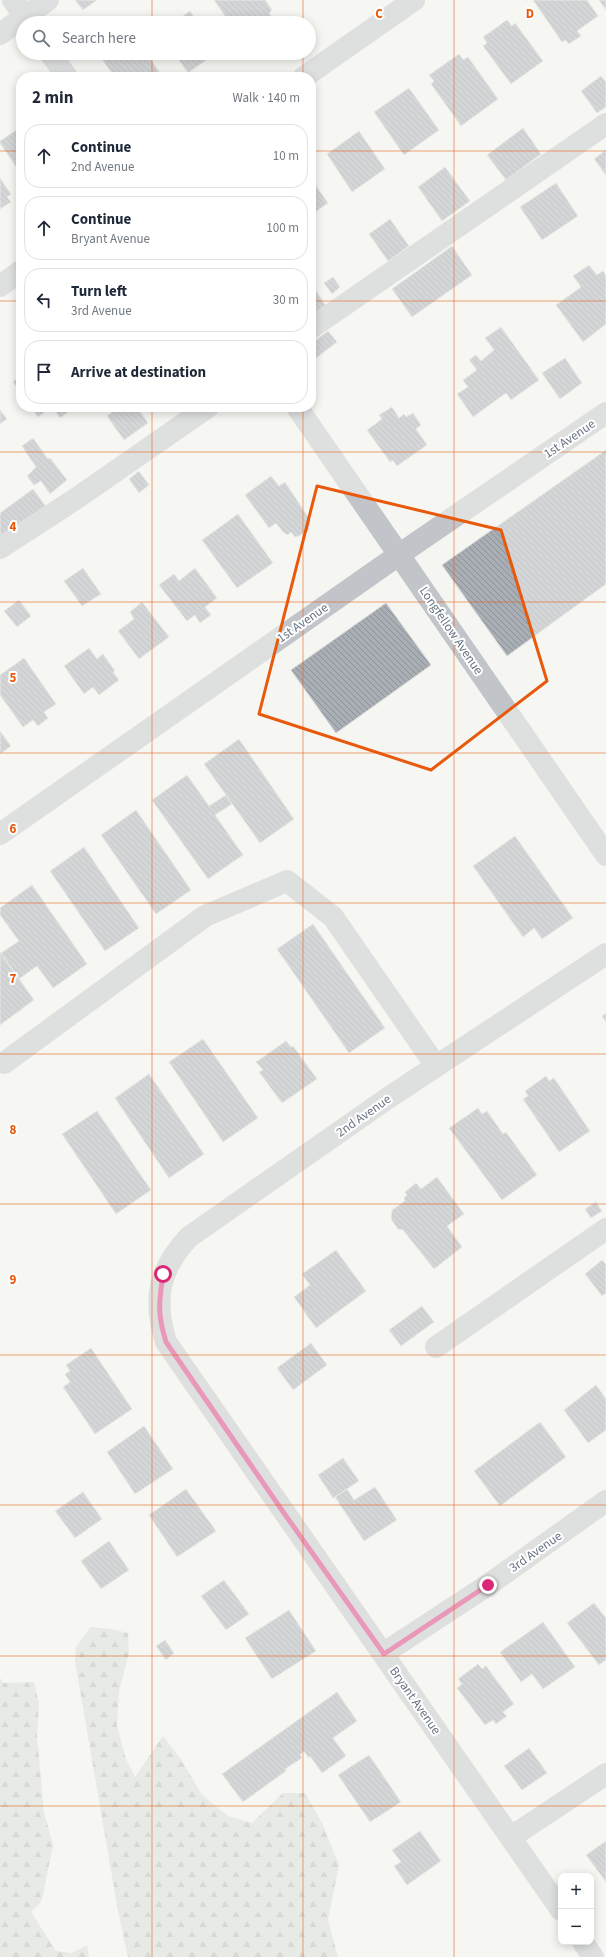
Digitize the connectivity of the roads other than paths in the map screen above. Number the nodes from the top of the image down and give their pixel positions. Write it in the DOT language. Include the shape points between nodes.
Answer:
graph roads {
  1 [pos="48,0"];
  2 [pos="414,0"];
  3 [pos="22,13"];
  4 [pos="16,19"];
  5 [pos="0,34"];
  6 [pos="55,60"];
  7 [pos="63,72"];
  8 [pos="311,72"];
  9 [pos="606,124"];
  10 [pos="16,275"];
  11 [pos="0,286"];
  12 [pos="316,325"];
  13 [pos="201,412"];
  14 [pos="301,412"];
  15 [pos="606,412"];
  16 [pos="0,548"];
  17 [pos="400,554"];
  18 [pos="0,834"];
  19 [pos="606,855"];
  20 [pos="606,954"];
  21 [pos="4,1063"];
  22 [pos="436,1066"];
  23 [pos="606,1229"];
  24 [pos="158,1308"];
  25 [pos="436,1347"];
  26 [pos="606,1501"];
  27 [pos="384,1654"];
  28 [pos="606,1774"];
  29 [pos="511,1837"];
  30 [pos="560,1909"];
  31 [pos="585,1945"];
  32 [pos="593,1957"];
  1 -- 3 [label="street"];
  2 -- 8 [label="street"];
  4 -- 5 [label="street"];
  6 -- 7 [label="street"];
  9 -- 12 [label="street"];
  10 -- 11 [label="street"];
  13 -- 16 [label="street"];
  14 -- 17 [label="street, Longfellow Avenue"];
  15 -- 17 [label="street, 1st Avenue"];
  17 -- 18 [label="street, 1st Avenue"];
  17 -- 19 [label="street, Longfellow Avenue"];
  20 -- 22 [label="street, 2nd Avenue"];
  21 -- 22 [label="street" via="205,916 287,881 333,917"];
  22 -- 24 [label="street, 2nd Avenue" via="189,1237 176,1251 163,1274"];
  23 -- 25 [label="street"];
  24 -- 27 [label="street, Bryant Avenue" via="166,1342"];
  26 -- 27 [label="street, 3rd Avenue" via="488,1585"];
  27 -- 29 [label="street, Bryant Avenue"];
  28 -- 29 [label="street"];
  29 -- 30 [label="street, Bryant Avenue"];
  31 -- 32 [label="street"];
}
